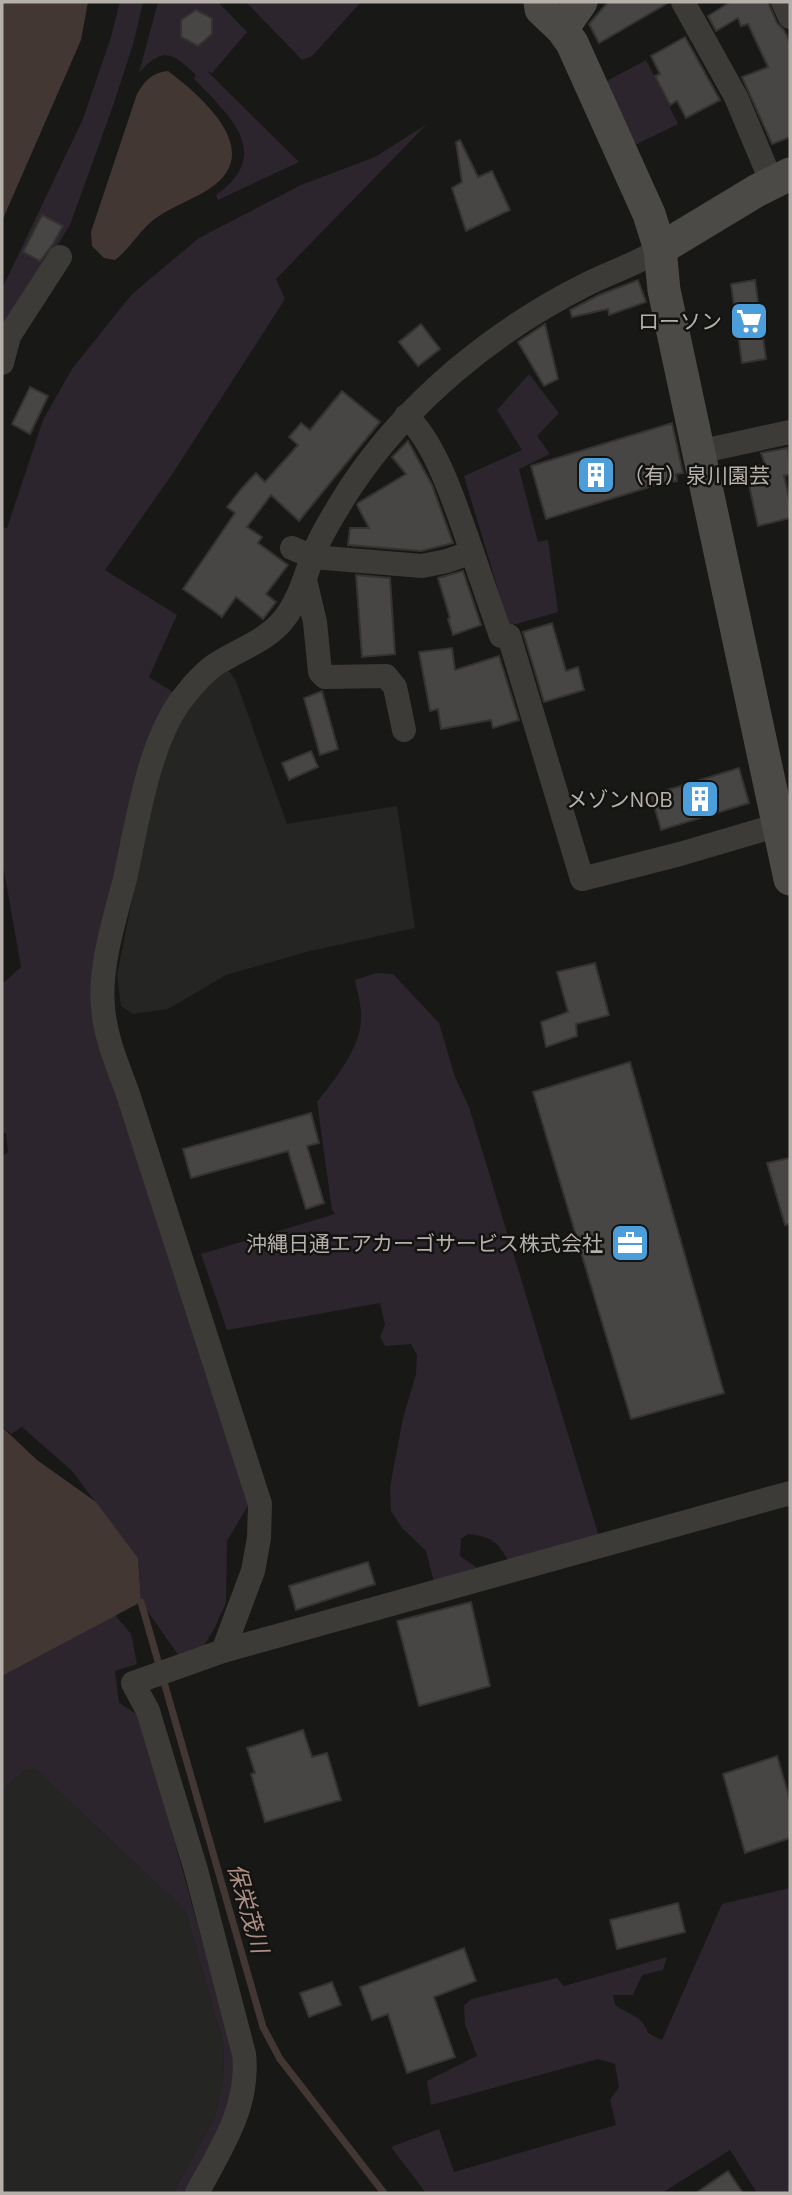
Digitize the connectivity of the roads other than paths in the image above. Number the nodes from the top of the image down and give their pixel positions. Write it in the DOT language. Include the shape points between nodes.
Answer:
graph roads {
  1 [pos="540,2"];
  2 [pos="581,2"];
  3 [pos="683,2"];
  4 [pos="783,2"];
  5 [pos="790,17"];
  6 [pos="562,29"];
  7 [pos="781,178"];
  8 [pos="660,249"];
  9 [pos="60,257"];
  10 [pos="2,363"];
  11 [pos="406,416"];
  12 [pos="790,432"];
  13 [pos="698,452"];
  14 [pos="472,552"];
  15 [pos="303,562"];
  16 [pos="404,730"];
  17 [pos="778,825"];
  18 [pos="790,879"];
  19 [pos="790,1493"];
  20 [pos="223,1651"];
  21 [pos="197,2193"];
  1 -- 6 [label="street" via="541,9"];
  2 -- 6 [label="street"];
  3 -- 7 [label="street"];
  4 -- 5 [label="street"];
  6 -- 8 [label="street" via="649,214"];
  7 -- 8 [label="street"];
  8 -- 11 [label="street" via="528,318 477,353"];
  8 -- 13 [label="street" via="664,290"];
  9 -- 10 [label="street" via="9,336"];
  11 -- 14 [label="street" via="416,425 447,482"];
  11 -- 15 [label="street"];
  12 -- 13 [label="street"];
  13 -- 17 [label="street"];
  14 -- 15 [label="street" via="422,566"];
  14 -- 17 [label="street" via="501,636 509,636 582,879"];
  15 -- 16 [label="street" via="320,672 326,677 386,676 396,687"];
  15 -- 20 [label="street" via="287,616 279,626 211,668 184,696 164,730 147,778 107,957 103,1006 111,1050 260,1504 253,1571"];
  17 -- 18 [label="street"];
  19 -- 20 [label="street"];
  20 -- 21 [label="street" via="133,1683 148,1712 196,1870 244,2054 246,2073 237,2119"];
}
